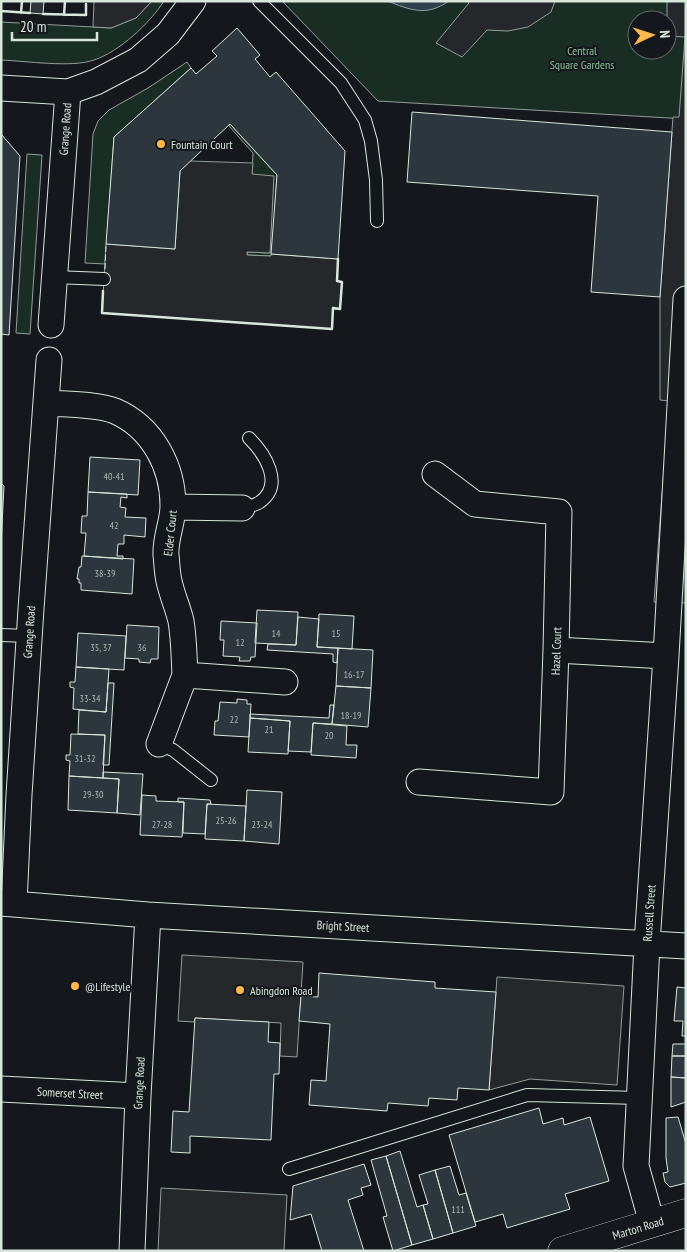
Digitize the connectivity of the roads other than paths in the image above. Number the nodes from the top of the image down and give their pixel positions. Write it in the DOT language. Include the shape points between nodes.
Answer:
graph roads {
  1 [pos="193,1"];
  2 [pos="259,1"];
  3 [pos="1,88"];
  4 [pos="68,92"];
  5 [pos="377,221"];
  6 [pos="54,277"];
  7 [pos="104,280"];
  8 [pos="685,314"];
  9 [pos="51,325"];
  10 [pos="49,360"];
  11 [pos="47,403"];
  12 [pos="249,438"];
  13 [pos="435,474"];
  14 [pos="173,507"];
  15 [pos="242,508"];
  16 [pos="1,635"];
  17 [pos="29,636"];
  18 [pos="556,650"];
  19 [pos="666,656"];
  20 [pos="185,675"];
  21 [pos="285,682"];
  22 [pos="159,744"];
  23 [pos="211,780"];
  24 [pos="419,782"];
  25 [pos="8,903"];
  26 [pos="148,915"];
  27 [pos="647,944"];
  28 [pos="686,946"];
  29 [pos="1,1089"];
  30 [pos="138,1096"];
  31 [pos="638,1098"];
  32 [pos="289,1170"];
  33 [pos="686,1213"];
  34 [pos="652,1223"];
  35 [pos="132,1251"];
  36 [pos="562,1251"];
  1 -- 4 [label="street, Grange Road" via="168,34 138,60 96,82"];
  2 -- 5 [label="lane" via="341,83 365,120 376,180"];
  3 -- 4 [label="street"];
  4 -- 6 [label="street, Grange Road"];
  6 -- 7 [label="lane"];
  6 -- 9 [label="street, Grange Road"];
  8 -- 19 [label="street, Russell Street"];
  10 -- 11 [label="street, Grange Road"];
  11 -- 14 [label="street, Elder Court" via="113,410 150,435 163,457"];
  11 -- 17 [label="street, Grange Road"];
  12 -- 15 [label="lane" via="265,457 272,482 261,502"];
  13 -- 18 [label="street, Hazel Court" via="475,504 559,512"];
  14 -- 15 [label="street"];
  14 -- 20 [label="street, Elder Court" via="166,547 167,565 181,621"];
  16 -- 17 [label="lane"];
  17 -- 25 [label="street, Grange Road"];
  18 -- 19 [label="street"];
  18 -- 24 [label="street, Hazel Court" via="551,792"];
  19 -- 27 [label="street, Russell Street"];
  20 -- 21 [label="street"];
  20 -- 22 [label="street"];
  22 -- 23 [label="lane"];
  25 -- 26 [label="street, Bright Street"];
  26 -- 27 [label="street, Bright Street"];
  26 -- 30 [label="street, Grange Road"];
  27 -- 28 [label="street, Bright Street"];
  27 -- 31 [label="street, Russell Street"];
  29 -- 30 [label="street, Somerset Street"];
  30 -- 35 [label="street, Grange Road"];
  31 -- 32 [label="lane" via="527,1095"];
  31 -- 34 [label="street, Russell Street" via="636,1166"];
  33 -- 34 [label="street, Marton Road"];
  34 -- 36 [label="street, Marton Road"];
}
